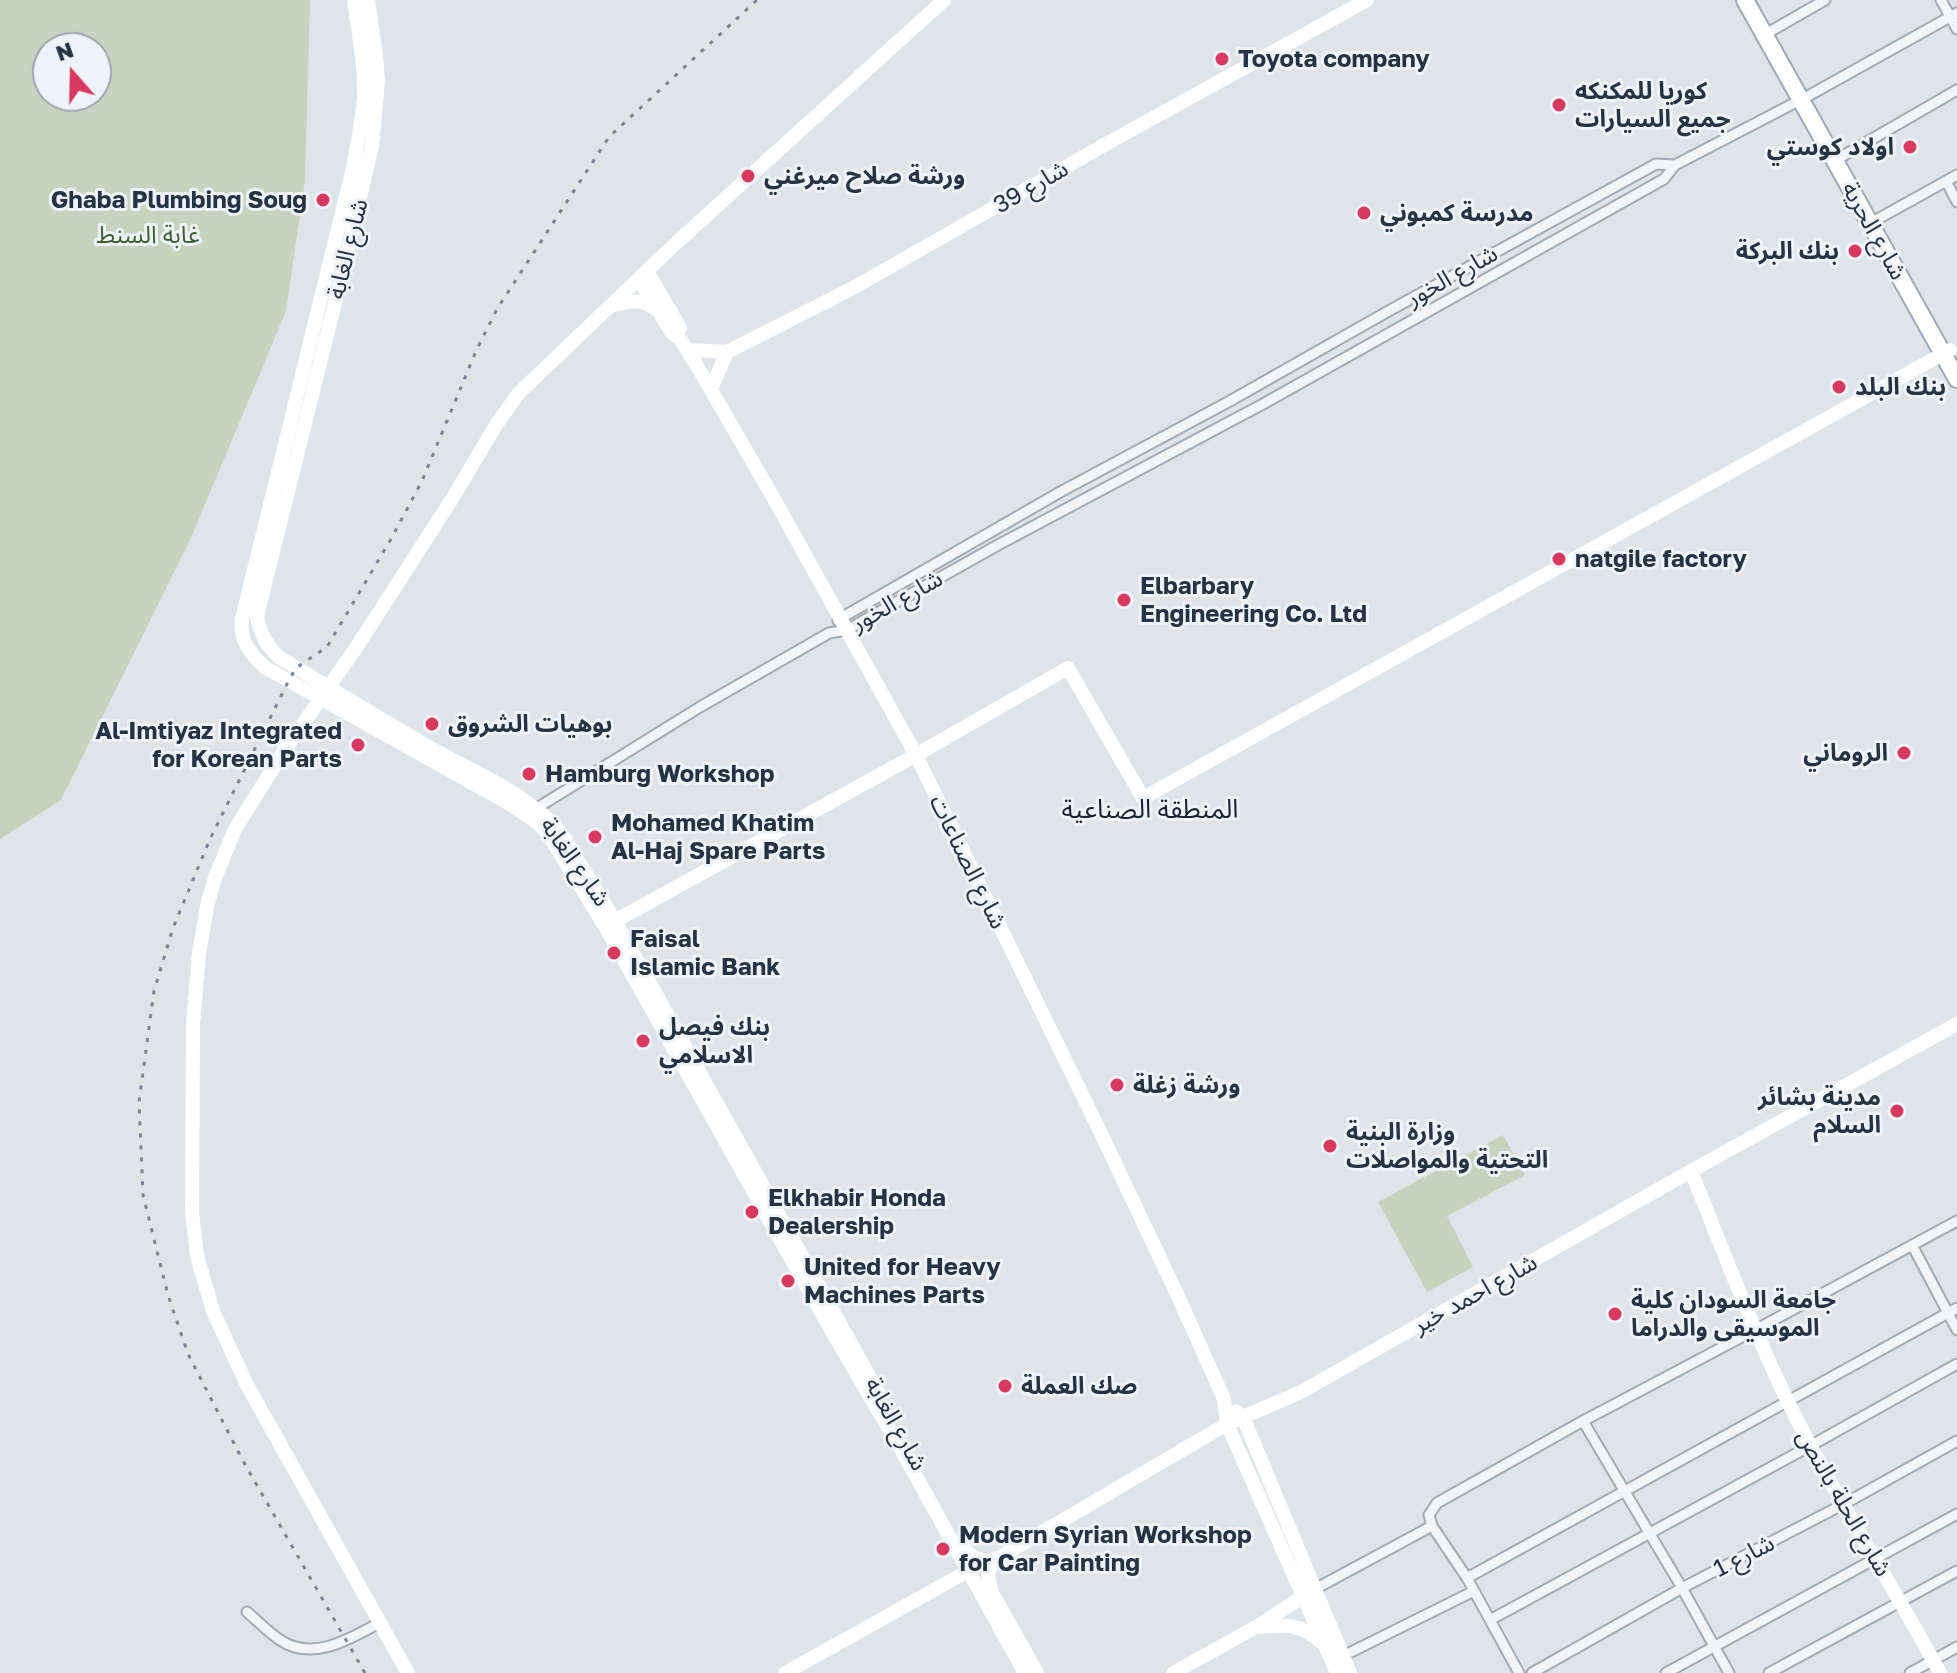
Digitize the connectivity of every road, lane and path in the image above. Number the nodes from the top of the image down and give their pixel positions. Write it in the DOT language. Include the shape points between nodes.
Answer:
graph roads {
  1 [pos="354,0"];
  2 [pos="368,0"];
  3 [pos="944,0"];
  4 [pos="1367,0"];
  5 [pos="1745,0"];
  6 [pos="1753,0"];
  7 [pos="1825,0"];
  8 [pos="1941,0"];
  9 [pos="1954,15"];
  10 [pos="1957,29"];
  11 [pos="1771,31"];
  12 [pos="1957,90"];
  13 [pos="1804,98"];
  14 [pos="1841,157"];
  15 [pos="1675,165"];
  16 [pos="1957,175"];
  17 [pos="1946,181"];
  18 [pos="1957,202"];
  19 [pos="1876,220"];
  20 [pos="643,275"];
  21 [pos="612,305"];
  22 [pos="1385,313"];
  23 [pos="662,316"];
  24 [pos="1394,330"];
  25 [pos="684,345"];
  26 [pos="727,352"];
  27 [pos="1950,355"];
  28 [pos="1957,379"];
  29 [pos="711,389"];
  30 [pos="1062,491"];
  31 [pos="1070,507"];
  32 [pos="844,624"];
  33 [pos="325,692"];
  34 [pos="916,755"];
  35 [pos="537,808"];
  36 [pos="615,921"];
  37 [pos="1957,1024"];
  38 [pos="1691,1171"];
  39 [pos="1957,1221"];
  40 [pos="1912,1245"];
  41 [pos="1952,1311"];
  42 [pos="1755,1330"];
  43 [pos="1957,1330"];
  44 [pos="1957,1364"];
  45 [pos="1224,1399"];
  46 [pos="1788,1402"];
  47 [pos="1243,1417"];
  48 [pos="1583,1421"];
  49 [pos="1227,1424"];
  50 [pos="1957,1441"];
  51 [pos="1810,1446"];
  52 [pos="1625,1491"];
  53 [pos="1844,1504"];
  54 [pos="1957,1514"];
  55 [pos="1432,1526"];
  56 [pos="1650,1534"];
  57 [pos="1876,1559"];
  58 [pos="993,1561"];
  59 [pos="968,1571"];
  60 [pos="1957,1571"];
  61 [pos="1467,1578"];
  62 [pos="1682,1588"];
  63 [pos="1474,1591"];
  64 [pos="1309,1592"];
  65 [pos="1900,1602"];
  66 [pos="247,1612"];
  67 [pos="1490,1620"];
  68 [pos="379,1623"];
  69 [pos="1256,1627"];
  70 [pos="1013,1643"];
  71 [pos="1325,1646"];
  72 [pos="1714,1646"];
  73 [pos="1957,1647"];
  74 [pos="1343,1656"];
  75 [pos="1937,1667"];
  76 [pos="408,1673"];
  77 [pos="785,1673"];
  78 [pos="1025,1673"];
  79 [pos="1037,1673"];
  80 [pos="1173,1673"];
  81 [pos="1337,1673"];
  82 [pos="1350,1673"];
  83 [pos="1519,1673"];
  84 [pos="1532,1673"];
  85 [pos="1666,1673"];
  86 [pos="1729,1673"];
  87 [pos="1769,1673"];
  88 [pos="1910,1673"];
  1 -- 33 [label="street, شارع الغابة" via="364,93 353,168 241,627 258,661 288,682"];
  2 -- 33 [label="street, شارع الغابة" via="378,81 372,146 257,616 270,649"];
  3 -- 20 [label="street"];
  4 -- 26 [label="street, شارع 39" via="853,288"];
  5 -- 13 [label="main road, شارع الحرية"];
  6 -- 11 [label="main road, شارع الحرية"];
  7 -- 11 [label="street"];
  8 -- 9 [label="street"];
  9 -- 10 [label="street"];
  9 -- 13 [label="street, شارع الخور"];
  11 -- 13 [label="main road, شارع الحرية"];
  12 -- 14 [label="street"];
  13 -- 14 [label="main road, شارع الحرية"];
  13 -- 15 [label="street, شارع الخور"];
  13 -- 27 [label="main road, شارع الحرية" via="1868,224"];
  14 -- 19 [label="main road, شارع الحرية"];
  15 -- 22 [label="street, شارع الخور" via="1656,164"];
  15 -- 24 [label="street, شارع الخور" via="1664,179"];
  16 -- 17 [label="street"];
  17 -- 18 [label="street"];
  17 -- 19 [label="street"];
  19 -- 27 [label="main road, شارع الحرية"];
  20 -- 21 [label="street"];
  20 -- 23 [label="street"];
  20 -- 25 [label="street" via="680,329"];
  21 -- 23 [label="street" via="642,301"];
  21 -- 33 [label="street" via="509,405"];
  22 -- 24 [label="street"];
  22 -- 30 [label="street, شارع الخور"];
  23 -- 25 [label="street"];
  24 -- 31 [label="street, شارع الخور"];
  25 -- 26 [label="street, شارع 39"];
  25 -- 29 [label="street, شارع الصناعات"];
  26 -- 29 [label="street"];
  27 -- 28 [label="main road, شارع الحرية"];
  27 -- 34 [label="street" via="1143,798 1068,668"];
  29 -- 32 [label="street, شارع الصناعات"];
  30 -- 31 [label="street"];
  30 -- 32 [label="street, شارع الخور"];
  31 -- 32 [label="street, شارع الخور"];
  32 -- 34 [label="street, شارع الصناعات"];
  32 -- 35 [label="street, شارع الخور"];
  33 -- 35 [label="street, شارع الغابة"];
  33 -- 59 [label="street, شارع الغابة" via="519,810 550,837"];
  33 -- 68 [label="street" via="235,829 208,902 193,1024 192,1212 201,1274 228,1347"];
  34 -- 36 [label="street"];
  34 -- 45 [label="street, شارع الصناعات"];
  35 -- 36 [label="street, شارع الغابة" via="561,833"];
  36 -- 58 [label="street, شارع الغابة" via="963,1547 973,1558"];
  37 -- 38 [label="street, شارع احمد خير"];
  38 -- 42 [label="street, شارع الحلة بالنص"];
  38 -- 47 [label="street, شارع احمد خير" via="1301,1392"];
  39 -- 40 [label="street"];
  40 -- 41 [label="street"];
  40 -- 42 [label="street"];
  41 -- 43 [label="street"];
  41 -- 46 [label="street"];
  42 -- 46 [label="street, شارع الحلة بالنص"];
  42 -- 48 [label="street"];
  44 -- 51 [label="street"];
  45 -- 47 [label="street"];
  45 -- 49 [label="street"];
  46 -- 51 [label="street, شارع الحلة بالنص"];
  46 -- 52 [label="street"];
  47 -- 49 [label="street, شارع احمد خير"];
  47 -- 64 [label="street"];
  48 -- 52 [label="street"];
  48 -- 55 [label="street" via="1437,1503 1429,1515"];
  49 -- 58 [label="street, شارع احمد خير"];
  49 -- 64 [label="street"];
  50 -- 53 [label="street, شارع 1"];
  51 -- 53 [label="street, شارع الحلة بالنص"];
  51 -- 56 [label="street"];
  52 -- 56 [label="street"];
  52 -- 61 [label="street"];
  53 -- 57 [label="street, شارع الحلة بالنص"];
  53 -- 62 [label="street, شارع 1"];
  54 -- 57 [label="street"];
  55 -- 61 [label="street"];
  55 -- 64 [label="street"];
  56 -- 62 [label="street"];
  56 -- 67 [label="street"];
  57 -- 65 [label="street, شارع الحلة بالنص"];
  57 -- 72 [label="street"];
  58 -- 70 [label="street, شارع الغابة" via="989,1584"];
  59 -- 70 [label="street, شارع الغابة"];
  59 -- 77 [label="street"];
  60 -- 65 [label="street"];
  61 -- 63 [label="street"];
  62 -- 72 [label="street"];
  62 -- 84 [label="street, شارع 1"];
  63 -- 67 [label="street"];
  63 -- 74 [label="street"];
  64 -- 69 [label="street"];
  64 -- 71 [label="street"];
  64 -- 74 [label="street"];
  65 -- 75 [label="street, شارع الحلة بالنص"];
  65 -- 87 [label="street"];
  66 -- 68 [label="street" via="281,1641 304,1649 340,1642"];
  67 -- 83 [label="street"];
  68 -- 76 [label="street"];
  69 -- 71 [label="street" via="1288,1624"];
  69 -- 80 [label="street"];
  70 -- 78 [label="street, شارع الغابة"];
  70 -- 79 [label="street, شارع الغابة"];
  71 -- 81 [label="street"];
  72 -- 85 [label="street"];
  72 -- 86 [label="street"];
  73 -- 75 [label="street"];
  74 -- 82 [label="street"];
  75 -- 88 [label="street"];
}
